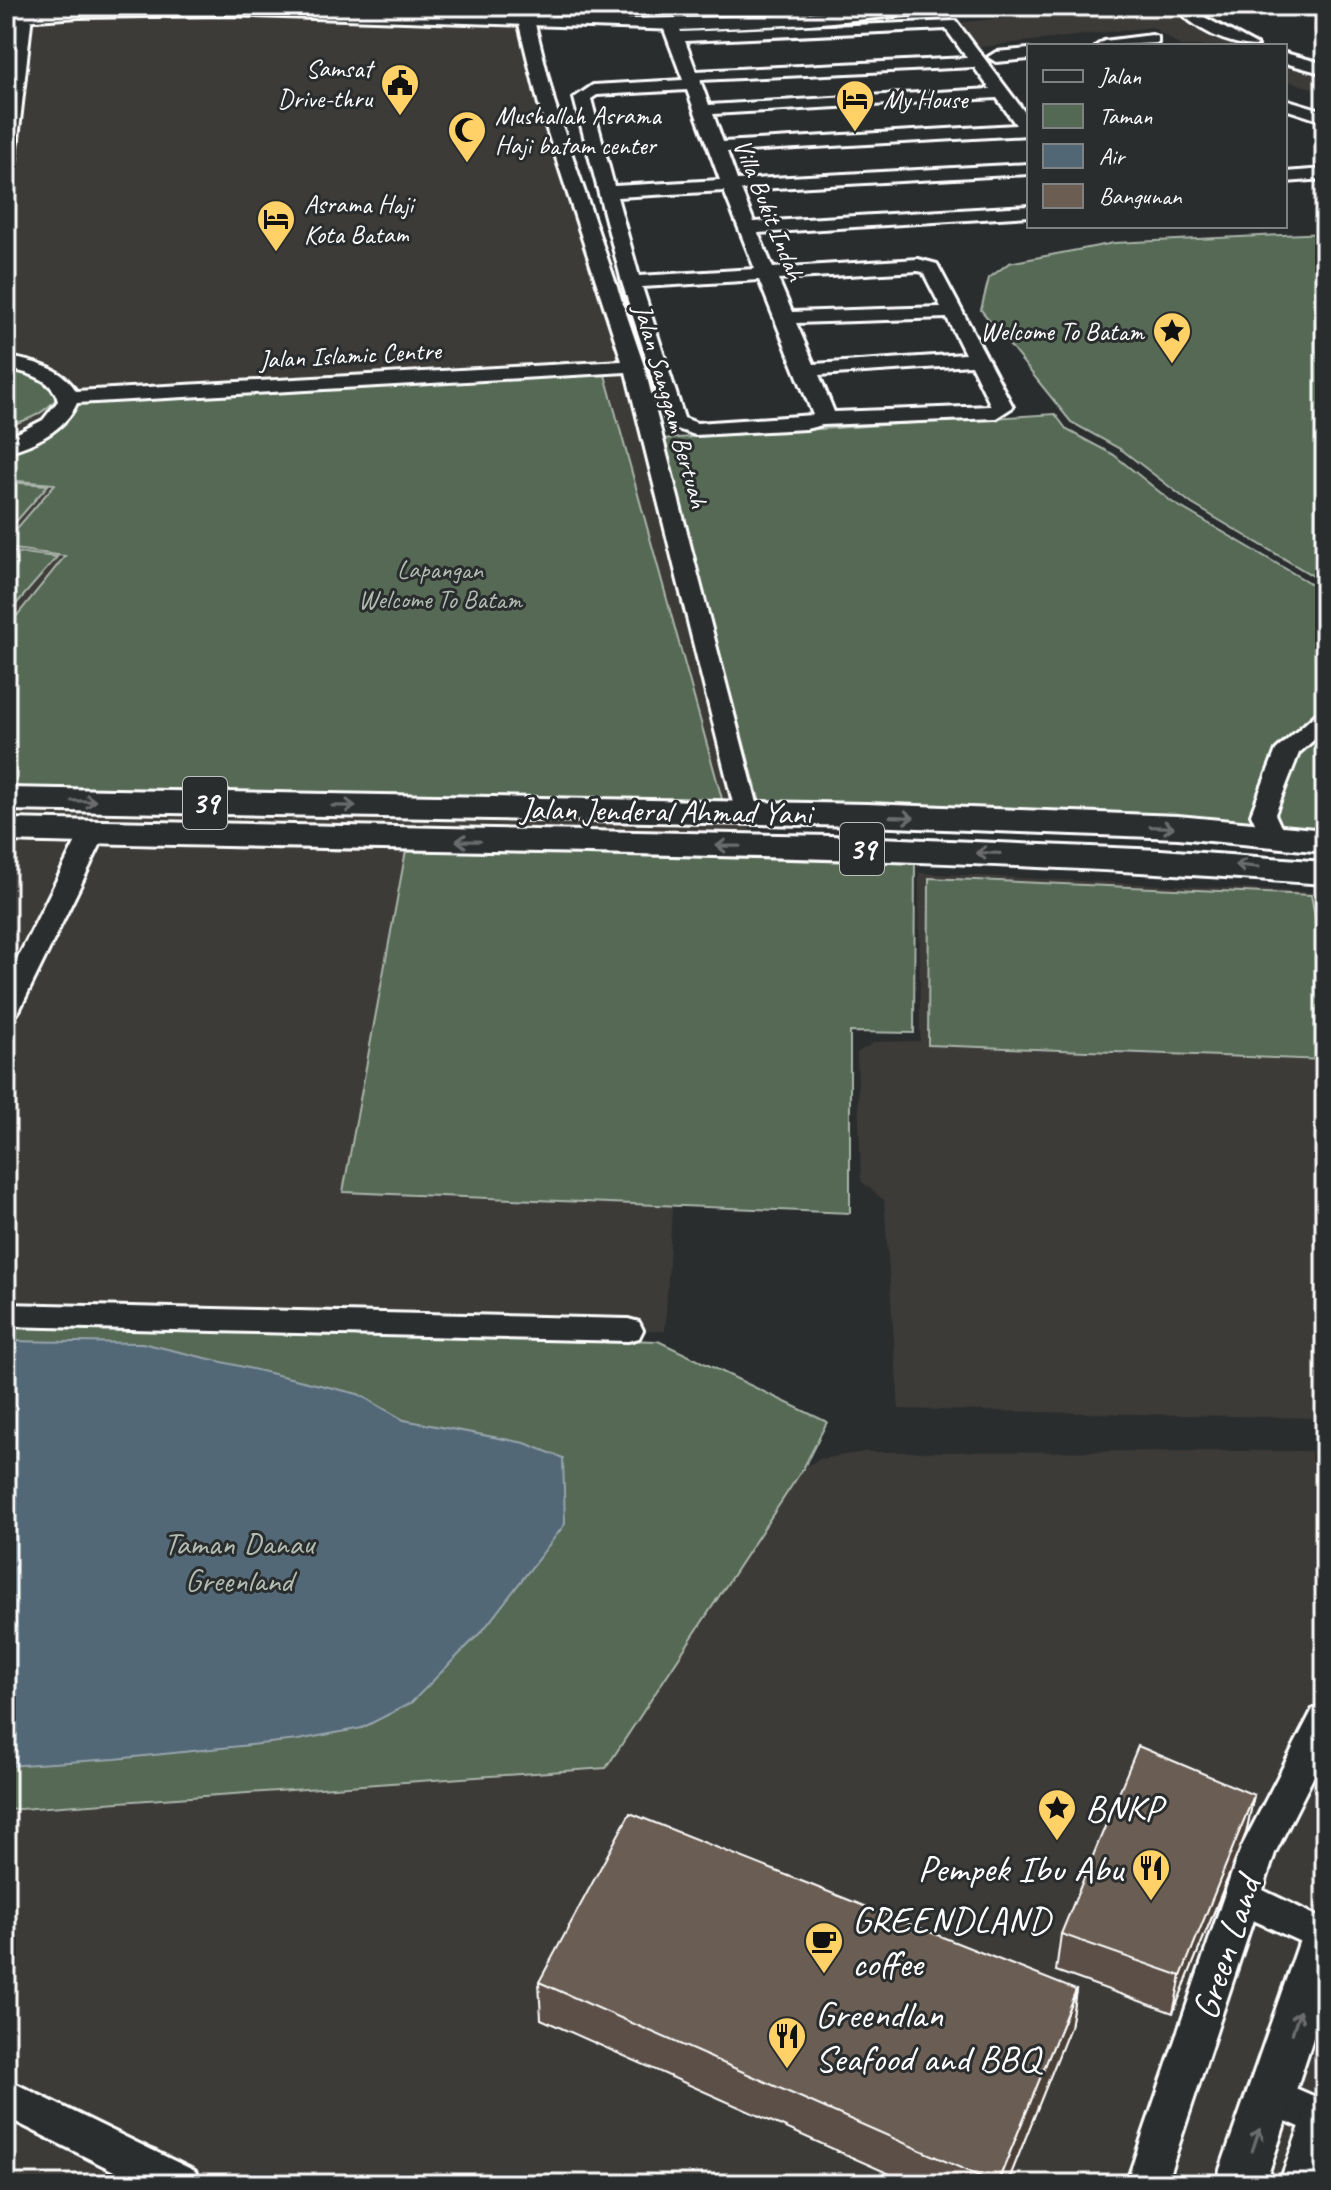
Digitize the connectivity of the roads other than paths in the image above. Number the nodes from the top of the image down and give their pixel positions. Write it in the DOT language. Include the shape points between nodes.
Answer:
graph roads {
  1 [pos="501,6"];
  2 [pos="806,6"];
  3 [pos="941,6"];
  4 [pos="1182,6"];
  5 [pos="356,9"];
  6 [pos="871,10"];
  7 [pos="15,15"];
  8 [pos="526,20"];
  9 [pos="672,31"];
  10 [pos="1152,40"];
  11 [pos="1130,44"];
  12 [pos="1246,44"];
  13 [pos="1027,54"];
  14 [pos="1287,59"];
  15 [pos="987,60"];
  16 [pos="1325,69"];
  17 [pos="690,80"];
  18 [pos="1003,93"];
  19 [pos="1323,97"];
  20 [pos="1293,107"];
  21 [pos="701,110"];
  22 [pos="1325,118"];
  23 [pos="1287,123"];
  24 [pos="1027,127"];
  25 [pos="1027,130"];
  26 [pos="716,148"];
  27 [pos="6,166"];
  28 [pos="1027,169"];
  29 [pos="1325,174"];
  30 [pos="1287,177"];
  31 [pos="732,186"];
  32 [pos="605,192"];
  33 [pos="1027,211"];
  34 [pos="747,228"];
  35 [pos="768,273"];
  36 [pos="631,282"];
  37 [pos="953,312"];
  38 [pos="784,318"];
  39 [pos="979,359"];
  40 [pos="6,362"];
  41 [pos="634,366"];
  42 [pos="808,370"];
  43 [pos="69,397"];
  44 [pos="823,416"];
  45 [pos="6,446"];
  46 [pos="1325,718"];
  47 [pos="6,799"];
  48 [pos="747,811"];
  49 [pos="401,823"];
  50 [pos="6,830"];
  51 [pos="93,833"];
  52 [pos="1272,836"];
  53 [pos="1325,841"];
  54 [pos="1325,873"];
  55 [pos="6,1009"];
  56 [pos="6,1315"];
  57 [pos="628,1330"];
  58 [pos="1325,1719"];
  59 [pos="1242,1897"];
  60 [pos="1324,1935"];
  61 [pos="1272,2096"];
  62 [pos="6,2097"];
  63 [pos="1325,2120"];
  64 [pos="181,2184"];
  65 [pos="1146,2184"];
  66 [pos="1240,2184"];
  67 [pos="1304,2184"];
  1 -- 2 [label="main road"];
  3 -- 6 [label="main road"];
  4 -- 12 [label="street"];
  5 -- 7 [label="main road" via="157,6"];
  5 -- 8 [label="main road"];
  6 -- 9 [label="main road"];
  7 -- 27 [label="street"];
  8 -- 9 [label="main road"];
  8 -- 41 [label="street, Jalan Sanggam Bertuah" via="547,105"];
  9 -- 15 [label="street" via="950,24"];
  9 -- 17 [label="street, Villa Bukit Indah"];
  10 -- 11 [label="street"];
  13 -- 15 [label="street"];
  14 -- 16 [label="street"];
  15 -- 17 [label="street"];
  15 -- 18 [label="street"];
  17 -- 21 [label="street, Villa Bukit Indah"];
  17 -- 32 [label="street" via="584,94"];
  18 -- 21 [label="street"];
  18 -- 24 [label="street"];
  19 -- 20 [label="street"];
  20 -- 22 [label="street"];
  21 -- 26 [label="street, Villa Bukit Indah"];
  22 -- 23 [label="street"];
  25 -- 26 [label="street"];
  26 -- 31 [label="street, Villa Bukit Indah"];
  28 -- 31 [label="street"];
  29 -- 30 [label="street"];
  31 -- 32 [label="street"];
  31 -- 34 [label="street, Villa Bukit Indah"];
  32 -- 36 [label="street"];
  33 -- 34 [label="street"];
  34 -- 35 [label="street, Villa Bukit Indah"];
  35 -- 36 [label="street"];
  35 -- 37 [label="street" via="925,266"];
  35 -- 38 [label="street, Villa Bukit Indah"];
  36 -- 44 [label="street" via="677,425 695,429 806,423"];
  37 -- 38 [label="street"];
  37 -- 39 [label="street"];
  38 -- 42 [label="street, Villa Bukit Indah"];
  39 -- 42 [label="street"];
  39 -- 44 [label="street" via="1001,400 1003,407 996,412"];
  40 -- 43 [label="street" via="50,374"];
  41 -- 43 [label="street, Jalan Islamic Centre"];
  41 -- 48 [label="street, Jalan Sanggam Bertuah"];
  42 -- 44 [label="street, Villa Bukit Indah"];
  43 -- 45 [label="street" via="66,411 49,428"];
  46 -- 52 [label="street" via="1288,750 1263,814"];
  47 -- 49 [label="highway, Jalan Jenderal Ahmad Yani / 39, one-way"];
  48 -- 49 [label="highway, Jalan Jenderal Ahmad Yani / 39"];
  48 -- 52 [label="highway, Jalan Jenderal Ahmad Yani / 39, one-way" via="1178,827"];
  49 -- 51 [label="highway, Jalan Jenderal Ahmad Yani / 39"];
  54 -- 49 [label="highway, Jalan Jenderal Ahmad Yani / 39, one-way" via="1187,861"];
  50 -- 51 [label="highway, Jalan Jenderal Ahmad Yani / 39"];
  51 -- 55 [label="street"];
  52 -- 53 [label="highway, Jalan Jenderal Ahmad Yani / 39"];
  56 -- 57 [label="street"];
  58 -- 59 [label="street, Green Land" via="1257,1852"];
  59 -- 60 [label="street"];
  59 -- 65 [label="street, Green Land"];
  61 -- 60 [label="main road, one-way"];
  61 -- 63 [label="street"];
  66 -- 61 [label="main road, one-way"];
  62 -- 64 [label="street"];
  63 -- 67 [label="main road"];
}
